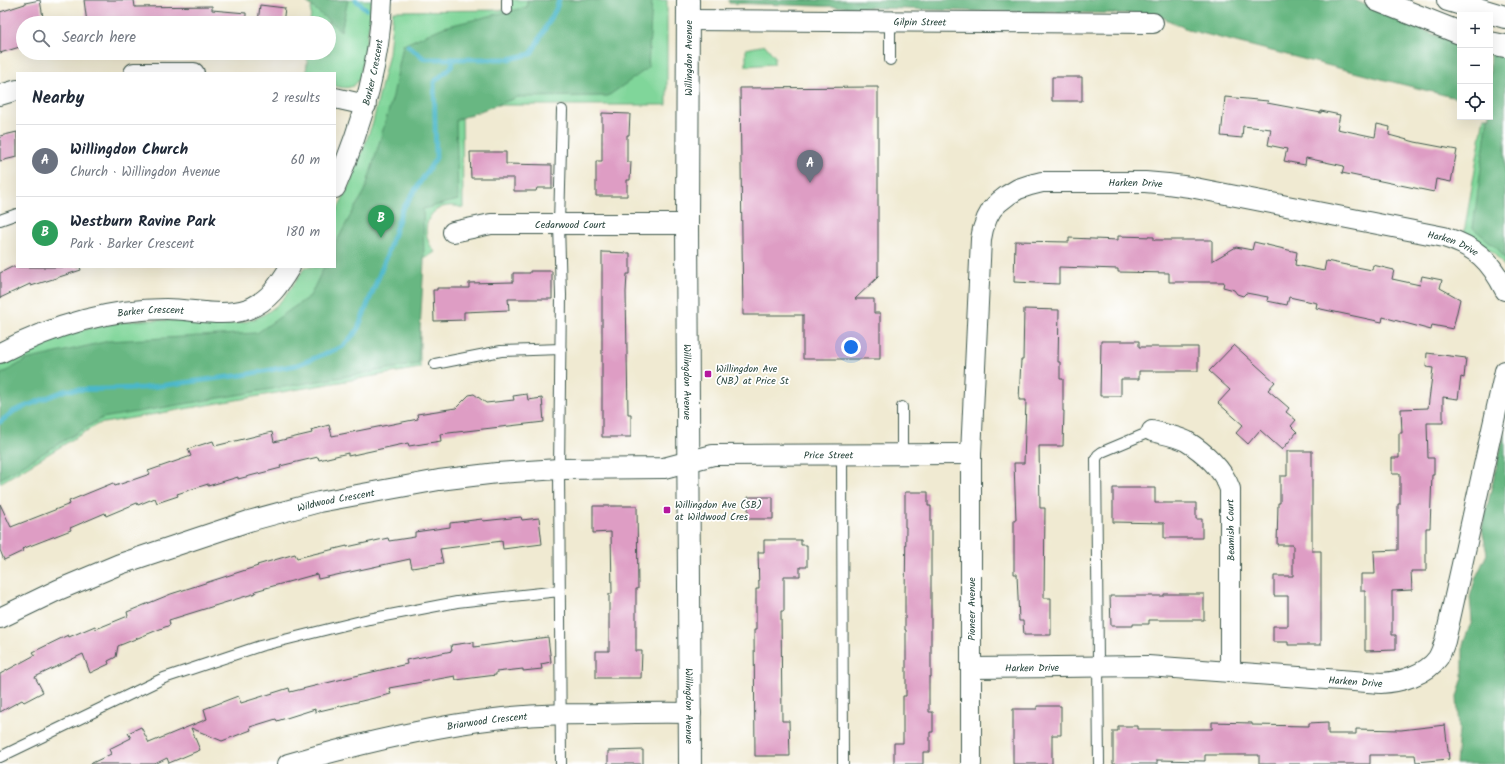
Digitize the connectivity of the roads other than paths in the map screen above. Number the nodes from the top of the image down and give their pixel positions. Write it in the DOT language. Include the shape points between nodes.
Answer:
graph roads {
  1 [pos="382,0"];
  2 [pos="1377,0"];
  3 [pos="1448,0"];
  4 [pos="688,10"];
  5 [pos="1505,17"];
  6 [pos="890,22"];
  7 [pos="1153,22"];
  8 [pos="1457,32"];
  9 [pos="1493,43"];
  10 [pos="1505,46"];
  11 [pos="890,60"];
  12 [pos="16,90"];
  13 [pos="0,95"];
  14 [pos="336,98"];
  15 [pos="366,105"];
  16 [pos="562,110"];
  17 [pos="336,186"];
  18 [pos="16,214"];
  19 [pos="0,220"];
  20 [pos="559,224"];
  21 [pos="687,224"];
  22 [pos="453,232"];
  23 [pos="289,268"];
  24 [pos="1505,290"];
  25 [pos="561,349"];
  26 [pos="0,353"];
  27 [pos="435,364"];
  28 [pos="1505,371"];
  29 [pos="902,407"];
  30 [pos="1152,431"];
  31 [pos="902,453"];
  32 [pos="842,454"];
  33 [pos="971,454"];
  34 [pos="688,461"];
  35 [pos="559,469"];
  36 [pos="560,591"];
  37 [pos="0,618"];
  38 [pos="1097,667"];
  39 [pos="972,668"];
  40 [pos="1230,671"];
  41 [pos="691,713"];
  42 [pos="561,714"];
  43 [pos="0,757"];
  44 [pos="288,764"];
  45 [pos="561,764"];
  46 [pos="690,764"];
  47 [pos="843,764"];
  48 [pos="971,764"];
  49 [pos="1099,764"];
  1 -- 15 [label="street, Barker Crescent" via="376,55"];
  2 -- 8 [label="main road"];
  3 -- 5 [label="main road"];
  4 -- 6 [label="street, Gilpin Street"];
  4 -- 21 [label="main road, Willingdon Avenue"];
  6 -- 7 [label="street, Gilpin Street"];
  6 -- 11 [label="lane"];
  9 -- 10 [label="main road"];
  12 -- 13 [label="street"];
  14 -- 15 [label="street"];
  15 -- 17 [label="street, Barker Crescent"];
  16 -- 20 [label="lane"];
  18 -- 19 [label="lane"];
  20 -- 21 [label="street, Cedarwood Court"];
  20 -- 22 [label="street, Cedarwood Court" via="491,224"];
  20 -- 25 [label="lane"];
  21 -- 34 [label="main road, Willingdon Avenue"];
  23 -- 26 [label="street, Barker Crescent" via="268,298 247,309 224,313 168,308 109,313 70,323"];
  24 -- 33 [label="street, Harken Drive" via="1496,272 1478,252 1444,237 1168,184 1042,182 1030,185 999,202 992,209 983,229"];
  25 -- 27 [label="lane" via="501,351"];
  25 -- 35 [label="lane"];
  28 -- 40 [label="street, Harken Drive" via="1445,641 1438,658 1425,670 1393,683"];
  29 -- 31 [label="lane"];
  30 -- 38 [label="lane" via="1102,452 1096,460"];
  30 -- 40 [label="street, Beamish Court" via="1191,445 1214,463 1230,489"];
  31 -- 32 [label="street, Price Street"];
  31 -- 33 [label="street, Price Street"];
  32 -- 34 [label="street, Price Street" via="713,454"];
  32 -- 47 [label="lane"];
  33 -- 39 [label="street, Pioneer Avenue"];
  34 -- 35 [label="street, Wildwood Crescent" via="664,468"];
  34 -- 41 [label="main road, Willingdon Avenue"];
  35 -- 36 [label="lane"];
  35 -- 37 [label="street, Wildwood Crescent" via="439,480 319,502 249,521 120,564"];
  36 -- 42 [label="lane"];
  36 -- 43 [label="lane" via="457,602 369,619 260,646 164,678"];
  38 -- 39 [label="street, Harken Drive"];
  38 -- 40 [label="street, Harken Drive" via="1148,666"];
  38 -- 49 [label="lane"];
  39 -- 48 [label="street, Pioneer Avenue"];
  41 -- 42 [label="street, Briarwood Crescent"];
  41 -- 46 [label="main road, Willingdon Avenue"];
  42 -- 44 [label="street, Briarwood Crescent" via="454,724 399,735"];
  42 -- 45 [label="lane"];
}
